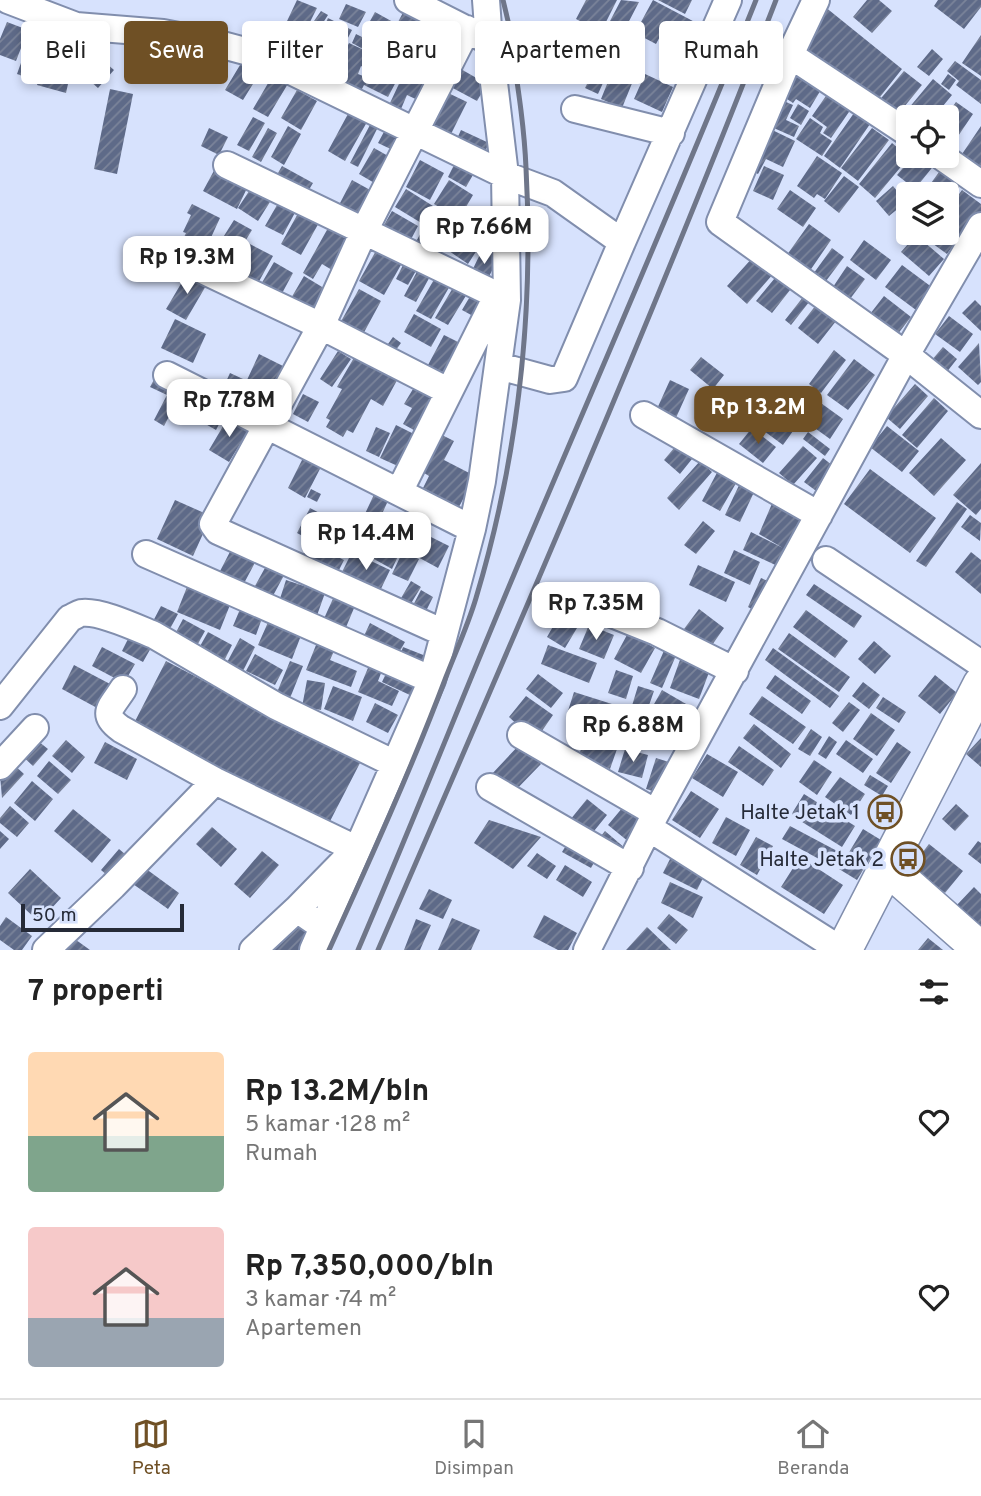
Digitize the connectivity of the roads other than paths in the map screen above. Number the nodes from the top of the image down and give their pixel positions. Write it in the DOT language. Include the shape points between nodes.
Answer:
graph roads {
  1 [pos="8,0"];
  2 [pos="408,0"];
  3 [pos="486,0"];
  4 [pos="728,0"];
  5 [pos="816,0"];
  6 [pos="481,21"];
  7 [pos="475,34"];
  8 [pos="475,40"];
  9 [pos="790,55"];
  10 [pos="487,84"];
  11 [pos="575,109"];
  12 [pos="896,125"];
  13 [pos="416,131"];
  14 [pos="671,132"];
  15 [pos="227,165"];
  16 [pos="958,168"];
  17 [pos="505,176"];
  18 [pos="981,184"];
  19 [pos="981,226"];
  20 [pos="363,230"];
  21 [pos="622,242"];
  22 [pos="194,266"];
  23 [pos="502,298"];
  24 [pos="321,326"];
  25 [pos="906,355"];
  26 [pos="499,366"];
  27 [pos="167,375"];
  28 [pos="448,391"];
  29 [pos="644,415"];
  30 [pos="981,415"];
  31 [pos="265,425"];
  32 [pos="399,492"];
  33 [pos="819,515"];
  34 [pos="472,529"];
  35 [pos="146,554"];
  36 [pos="826,560"];
  37 [pos="577,600"];
  38 [pos="444,634"];
  39 [pos="981,664"];
  40 [pos="735,671"];
  41 [pos="432,680"];
  42 [pos="981,684"];
  43 [pos="122,690"];
  44 [pos="4,701"];
  45 [pos="36,728"];
  46 [pos="521,735"];
  47 [pos="395,764"];
  48 [pos="0,766"];
  49 [pos="215,781"];
  50 [pos="490,787"];
  51 [pos="652,821"];
  52 [pos="356,849"];
  53 [pos="630,868"];
  54 [pos="888,868"];
  55 [pos="297,909"];
  56 [pos="318,939"];
  57 [pos="46,950"];
  58 [pos="253,950"];
  59 [pos="587,950"];
  60 [pos="842,950"];
  61 [pos="981,950"];
  1 -- 13 [label="street" via="76,26 163,33 256,54"];
  2 -- 7 [label="street"];
  3 -- 6 [label="street"];
  4 -- 14 [label="street"];
  5 -- 9 [label="street"];
  8 -- 13 [label="street"];
  9 -- 12 [label="street"];
  9 -- 25 [label="street" via="720,222"];
  10 -- 17 [label="street"];
  11 -- 14 [label="street"];
  13 -- 17 [label="street"];
  13 -- 20 [label="street"];
  14 -- 21 [label="street"];
  15 -- 20 [label="street"];
  16 -- 18 [label="street"];
  17 -- 21 [label="street" via="553,193"];
  17 -- 23 [label="street"];
  19 -- 25 [label="street"];
  20 -- 23 [label="street"];
  20 -- 24 [label="street"];
  21 -- 26 [label="street" via="564,377 550,380"];
  22 -- 24 [label="street"];
  23 -- 26 [label="street"];
  23 -- 28 [label="street"];
  24 -- 28 [label="street"];
  24 -- 31 [label="street"];
  25 -- 30 [label="street"];
  25 -- 33 [label="street"];
  26 -- 34 [label="street"];
  27 -- 31 [label="street"];
  28 -- 32 [label="street"];
  29 -- 33 [label="street"];
  31 -- 32 [label="street"];
  31 -- 38 [label="street" via="213,520 214,528"];
  32 -- 34 [label="street"];
  33 -- 40 [label="street"];
  34 -- 38 [label="street"];
  35 -- 41 [label="street"];
  36 -- 39 [label="street"];
  37 -- 40 [label="street" via="657,632"];
  38 -- 41 [label="street"];
  40 -- 51 [label="street"];
  41 -- 47 [label="street"];
  42 -- 54 [label="main road"];
  43 -- 49 [label="street" via="109,710 111,722"];
  44 -- 47 [label="street" via="70,618 82,613 154,635 276,706"];
  45 -- 48 [label="street"];
  46 -- 51 [label="street"];
  47 -- 52 [label="street"];
  49 -- 52 [label="street"];
  49 -- 57 [label="street"];
  50 -- 53 [label="street"];
  51 -- 53 [label="street"];
  51 -- 60 [label="street"];
  52 -- 55 [label="street"];
  52 -- 56 [label="street"];
  53 -- 59 [label="street"];
  54 -- 60 [label="main road"];
  54 -- 61 [label="main road"];
  55 -- 56 [label="street"];
  55 -- 58 [label="street"];
}
